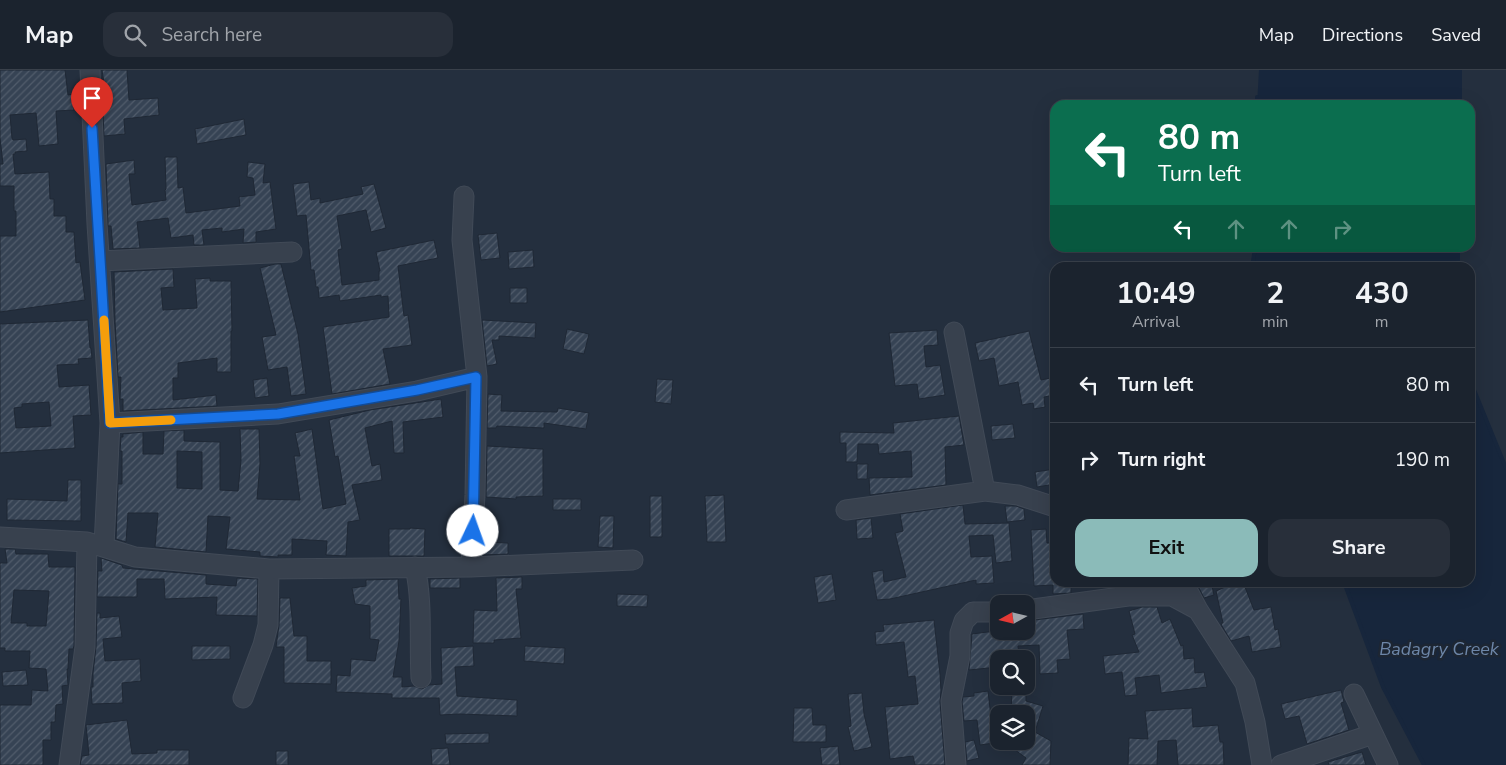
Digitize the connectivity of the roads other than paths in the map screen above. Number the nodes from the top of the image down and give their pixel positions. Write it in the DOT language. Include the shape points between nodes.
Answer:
graph roads {
  1 [pos="90,70"];
  2 [pos="464,196"];
  3 [pos="292,252"];
  4 [pos="100,261"];
  5 [pos="954,332"];
  6 [pos="476,377"];
  7 [pos="110,423"];
  8 [pos="985,491"];
  9 [pos="1050,505"];
  10 [pos="846,510"];
  11 [pos="0,537"];
  12 [pos="96,544"];
  13 [pos="633,560"];
  14 [pos="415,567"];
  15 [pos="471,567"];
  16 [pos="269,569"];
  17 [pos="1186,587"];
  18 [pos="1035,609"];
  19 [pos="1198,610"];
  20 [pos="990,612"];
  21 [pos="421,678"];
  22 [pos="1354,694"];
  23 [pos="242,698"];
  24 [pos="1374,734"];
  25 [pos="69,765"];
  26 [pos="956,765"];
  27 [pos="1262,765"];
  28 [pos="1280,765"];
  29 [pos="1388,765"];
  1 -- 4 [label="street"];
  2 -- 6 [label="street" via="462,240"];
  3 -- 4 [label="street"];
  4 -- 7 [label="street"];
  5 -- 8 [label="street"];
  6 -- 7 [label="street" via="278,414"];
  6 -- 15 [label="street"];
  7 -- 12 [label="street"];
  8 -- 9 [label="street" via="1018,495"];
  8 -- 10 [label="street"];
  11 -- 12 [label="street"];
  12 -- 16 [label="street" via="135,557"];
  12 -- 25 [label="street"];
  13 -- 15 [label="street"];
  14 -- 15 [label="street"];
  14 -- 16 [label="street"];
  14 -- 21 [label="street"];
  16 -- 23 [label="street" via="268,625"];
  17 -- 19 [label="street"];
  18 -- 19 [label="street" via="1128,596 1172,596"];
  19 -- 27 [label="street" via="1245,683"];
  20 -- 26 [label="street" via="973,612 964,621 960,633 960,656 951,701"];
  22 -- 24 [label="street"];
  24 -- 28 [label="street"];
  24 -- 29 [label="street"];
}
